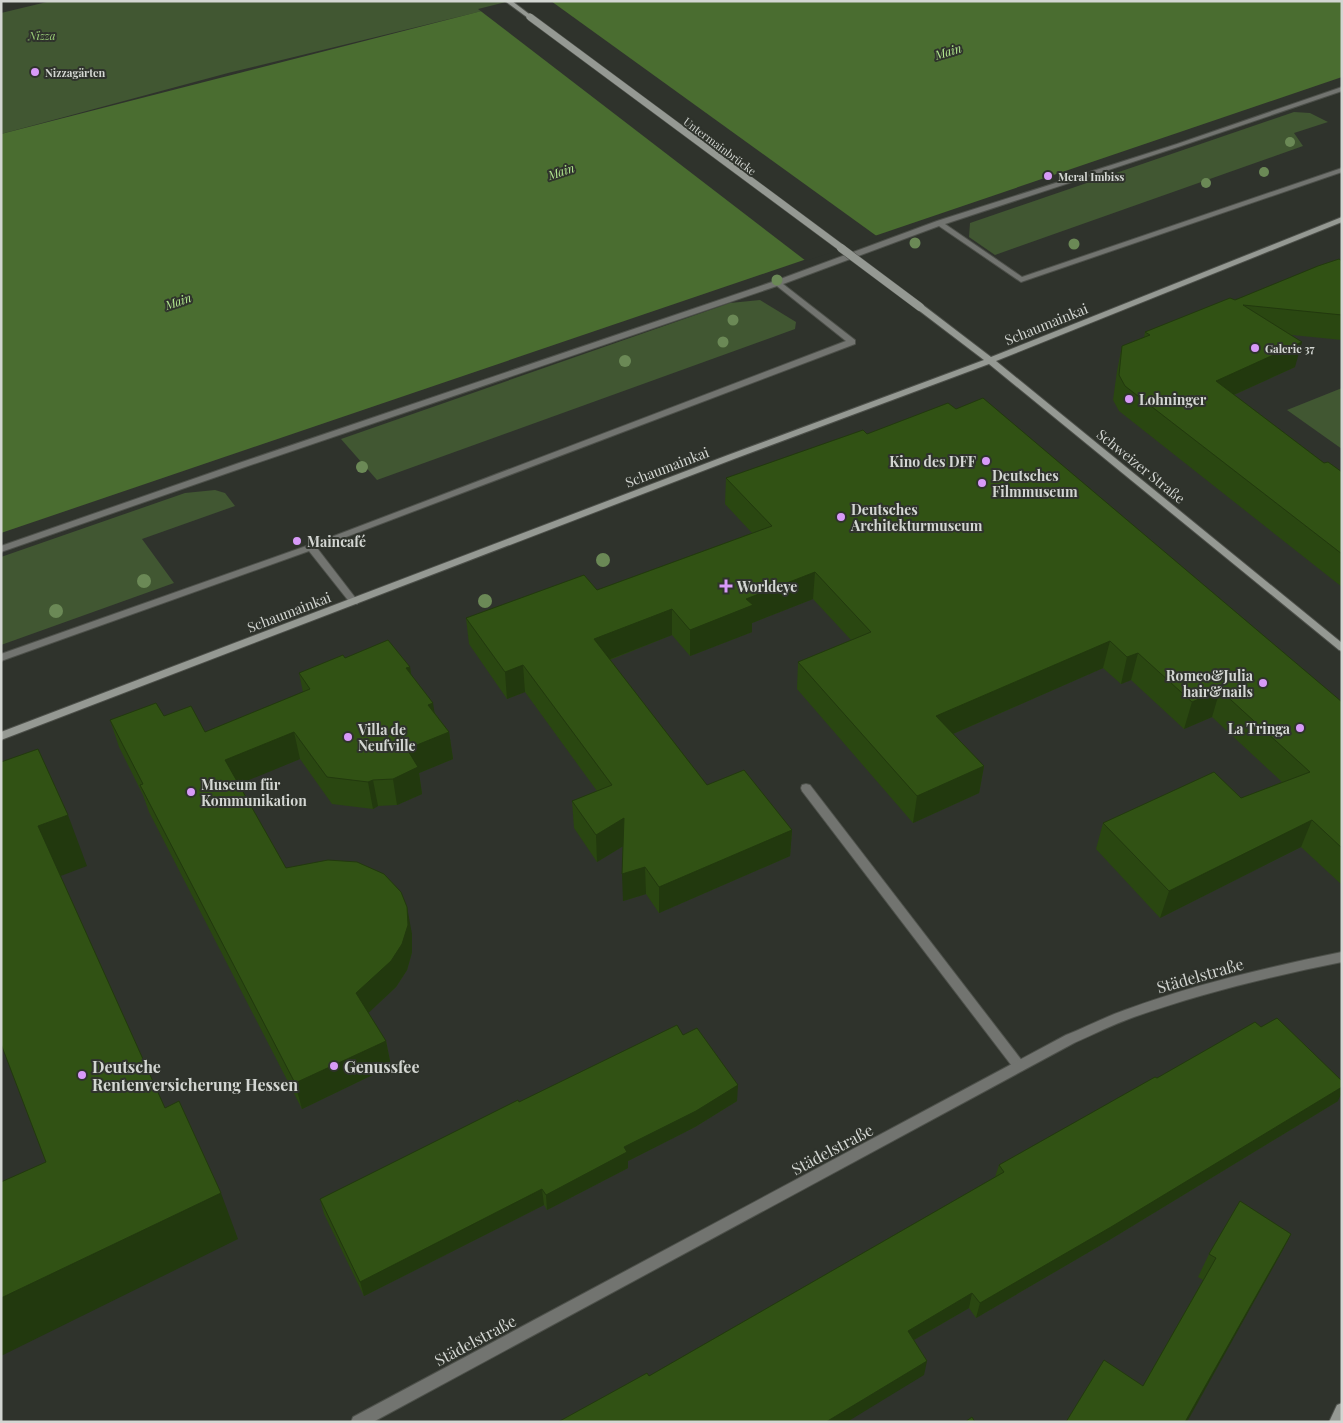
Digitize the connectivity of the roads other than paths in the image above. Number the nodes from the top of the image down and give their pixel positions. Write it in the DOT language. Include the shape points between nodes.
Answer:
graph roads {
  1 [pos="508,1"];
  2 [pos="1342,89"];
  3 [pos="1342,170"];
  4 [pos="1342,219"];
  5 [pos="940,223"];
  6 [pos="778,283"];
  7 [pos="920,307"];
  8 [pos="991,361"];
  9 [pos="311,548"];
  10 [pos="1,549"];
  11 [pos="354,602"];
  12 [pos="1342,648"];
  13 [pos="1,658"];
  14 [pos="1,736"];
  15 [pos="806,788"];
  16 [pos="1342,957"];
  17 [pos="1019,1066"];
  18 [pos="1342,1410"];
  19 [pos="358,1422"];
  20 [pos="1336,1422"];
  1 -- 7 [label="main road, Untermainbrücke, bridge"];
  2 -- 5 [label="street"];
  3 -- 5 [label="street" via="1021,280"];
  4 -- 8 [label="main road, Schaumainkai"];
  5 -- 6 [label="street"];
  6 -- 9 [label="street" via="852,342"];
  6 -- 10 [label="street"];
  7 -- 8 [label="main road, Schweizer Straße"];
  8 -- 11 [label="main road, Schaumainkai"];
  8 -- 12 [label="main road, Schweizer Straße"];
  9 -- 11 [label="street"];
  9 -- 13 [label="street"];
  11 -- 14 [label="main road, Schaumainkai"];
  15 -- 17 [label="street"];
  16 -- 17 [label="street, Städelstraße" via="1286,968 1128,1014"];
  17 -- 19 [label="street, Städelstraße"];
  18 -- 20 [label="main road"];
}
